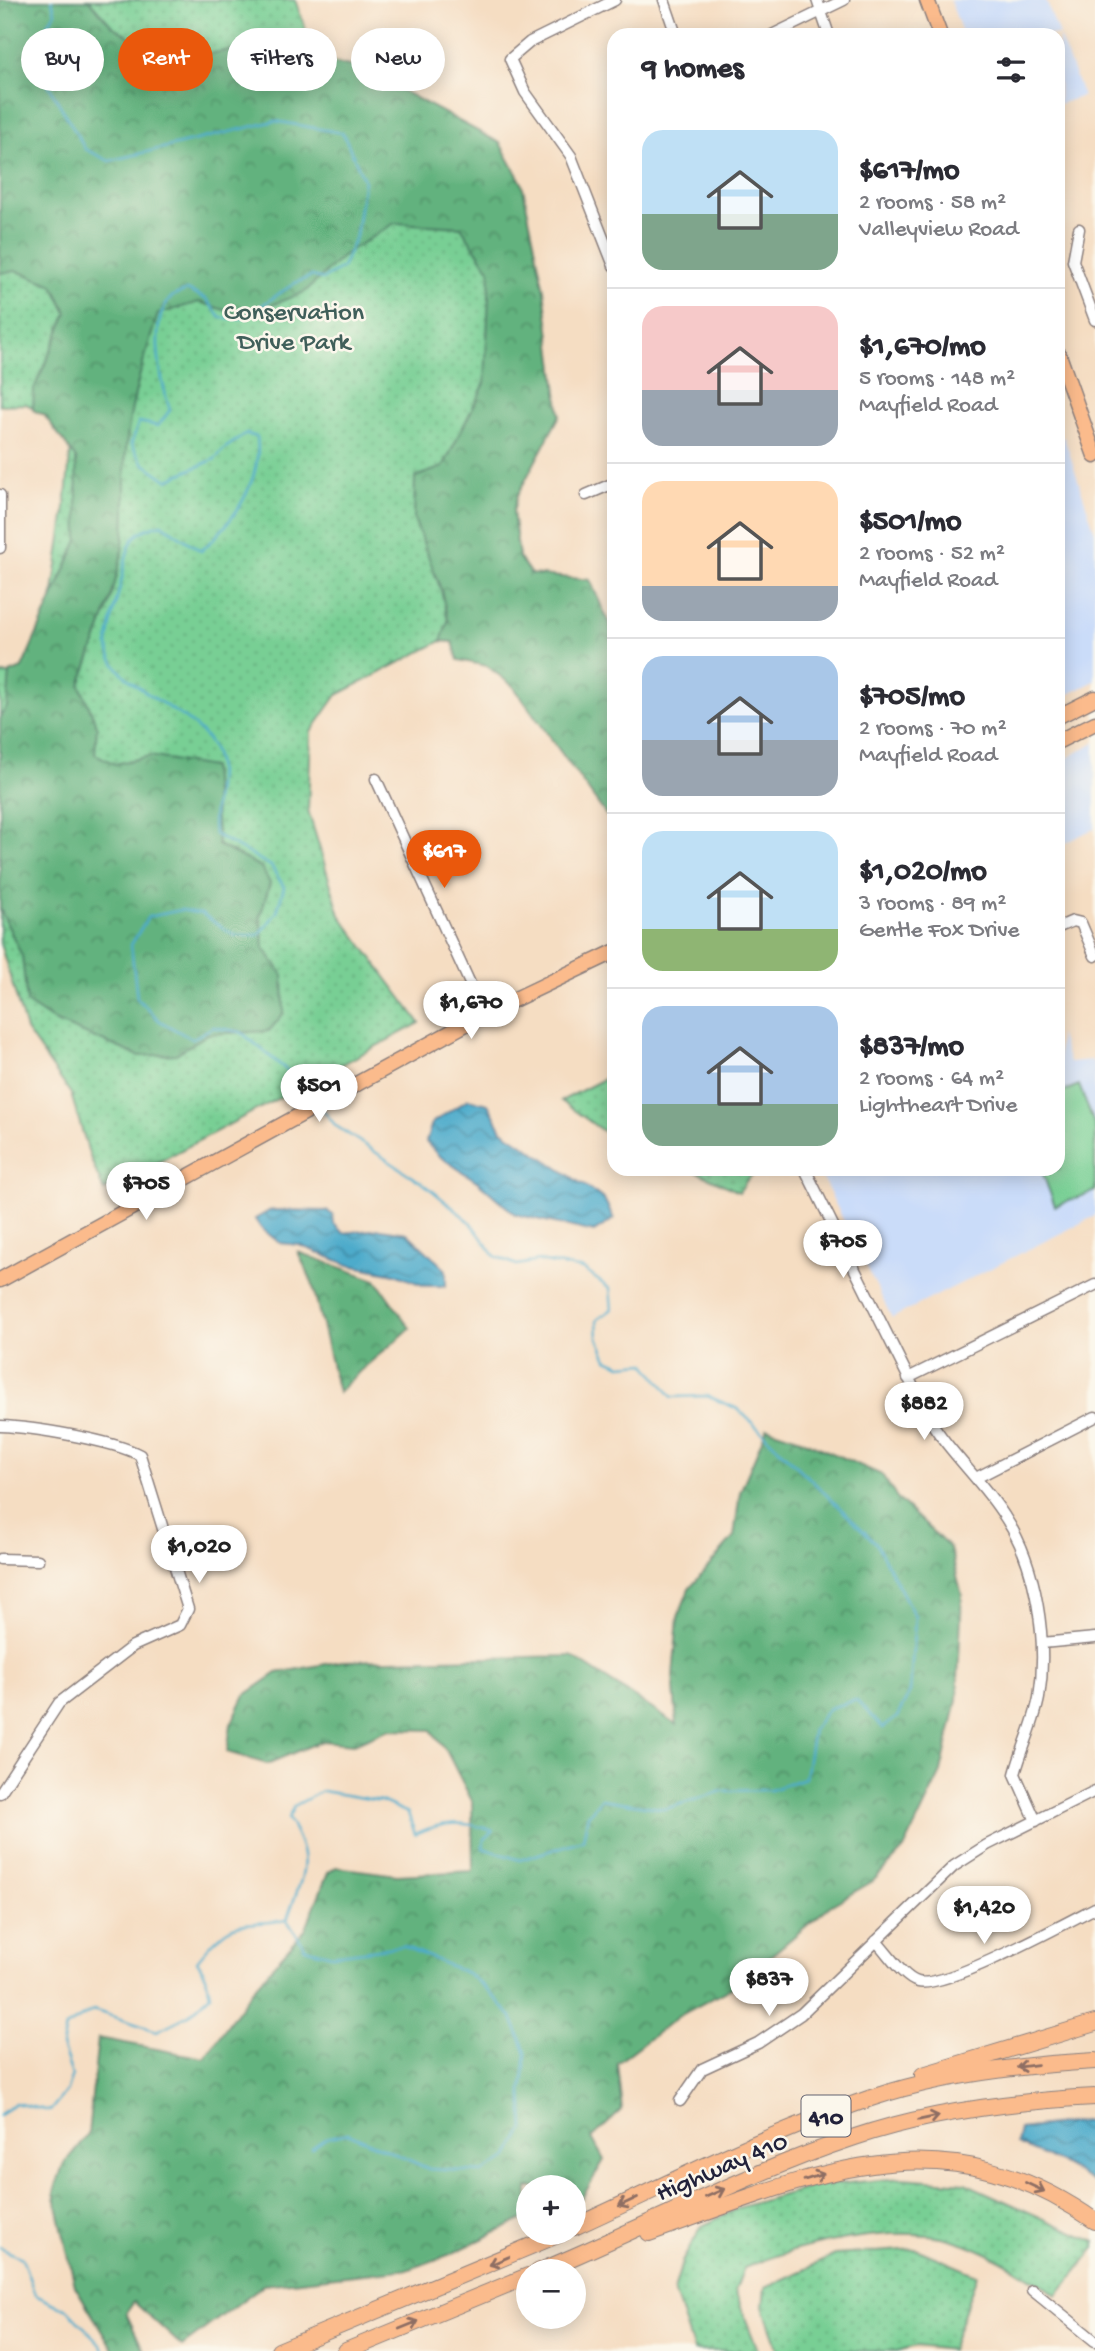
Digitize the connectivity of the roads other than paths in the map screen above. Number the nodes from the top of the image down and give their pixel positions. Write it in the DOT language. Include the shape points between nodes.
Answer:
graph roads {
  1 [pos="615,0"];
  2 [pos="664,0"];
  3 [pos="844,0"];
  4 [pos="927,0"];
  5 [pos="819,6"];
  6 [pos="674,28"];
  7 [pos="783,28"];
  8 [pos="827,28"];
  9 [pos="937,28"];
  10 [pos="1079,229"];
  11 [pos="607,248"];
  12 [pos="1095,320"];
  13 [pos="1065,372"];
  14 [pos="1095,456"];
  15 [pos="607,486"];
  16 [pos="0,495"];
  17 [pos="586,495"];
  18 [pos="0,548"];
  19 [pos="1095,698"];
  20 [pos="1065,713"];
  21 [pos="1095,723"];
  22 [pos="1065,738"];
  23 [pos="376,779"];
  24 [pos="1065,924"];
  25 [pos="607,956"];
  26 [pos="1095,956"];
  27 [pos="484,1014"];
  28 [pos="808,1176"];
  29 [pos="0,1279"];
  30 [pos="1095,1285"];
  31 [pos="908,1378"];
  32 [pos="1095,1417"];
  33 [pos="0,1426"];
  34 [pos="976,1478"];
  35 [pos="0,1559"];
  36 [pos="38,1560"];
  37 [pos="1095,1638"];
  38 [pos="1042,1643"];
  39 [pos="1095,1791"];
  40 [pos="0,1793"];
  41 [pos="1036,1821"];
  42 [pos="1095,1908"];
  43 [pos="876,1941"];
  44 [pos="1095,2023"];
  45 [pos="1095,2061"];
  46 [pos="1095,2097"];
  47 [pos="872,2098"];
  48 [pos="680,2101"];
  49 [pos="586,2221"];
  50 [pos="1095,2221"];
  51 [pos="609,2242"];
  52 [pos="533,2245"];
  53 [pos="569,2259"];
  54 [pos="516,2281"];
  55 [pos="1032,2290"];
  56 [pos="1095,2340"];
  57 [pos="279,2351"];
  58 [pos="346,2351"];
  1 -- 11 [label="street" via="530,41 510,59 525,92 571,156"];
  2 -- 6 [label="street"];
  3 -- 5 [label="street"];
  4 -- 9 [label="main road"];
  5 -- 7 [label="street"];
  5 -- 8 [label="street"];
  10 -- 12 [label="street" via="1073,261"];
  13 -- 14 [label="main road"];
  15 -- 17 [label="street"];
  16 -- 18 [label="street"];
  19 -- 20 [label="main road"];
  21 -- 22 [label="main road"];
  23 -- 27 [label="street"];
  24 -- 26 [label="street" via="1081,923"];
  25 -- 27 [label="main road"];
  27 -- 29 [label="main road"];
  28 -- 31 [label="street"];
  30 -- 31 [label="street"];
  31 -- 34 [label="street" via="937,1433"];
  32 -- 34 [label="street"];
  33 -- 40 [label="street" via="106,1444 140,1455 188,1609 180,1625 133,1646 59,1703"];
  34 -- 38 [label="street" via="1017,1540 1032,1585"];
  35 -- 36 [label="street"];
  37 -- 38 [label="street"];
  38 -- 41 [label="street" via="1039,1700 1015,1774"];
  39 -- 41 [label="street"];
  41 -- 43 [label="street" via="954,1866"];
  42 -- 43 [label="street" via="986,1963 926,1982 910,1977"];
  43 -- 48 [label="street" via="776,2033 702,2070"];
  44 -- 47 [label="highway" via="894,2085"];
  45 -- 47 [label="highway, Highway 410 / 410, one-way" via="982,2072"];
  51 -- 46 [label="highway, Highway 410 / 410, one-way" via="774,2167 857,2136 984,2107"];
  47 -- 49 [label="highway, Highway 410 / 410, one-way" via="754,2144"];
  51 -- 50 [label="highway, one-way" via="643,2235 830,2172 895,2160 967,2165 1003,2174 1043,2190"];
  51 -- 53 [label="highway, Highway 410 / 410"];
  52 -- 57 [label="highway, one-way"];
  58 -- 54 [label="highway, one-way"];
  55 -- 56 [label="street"];
}
